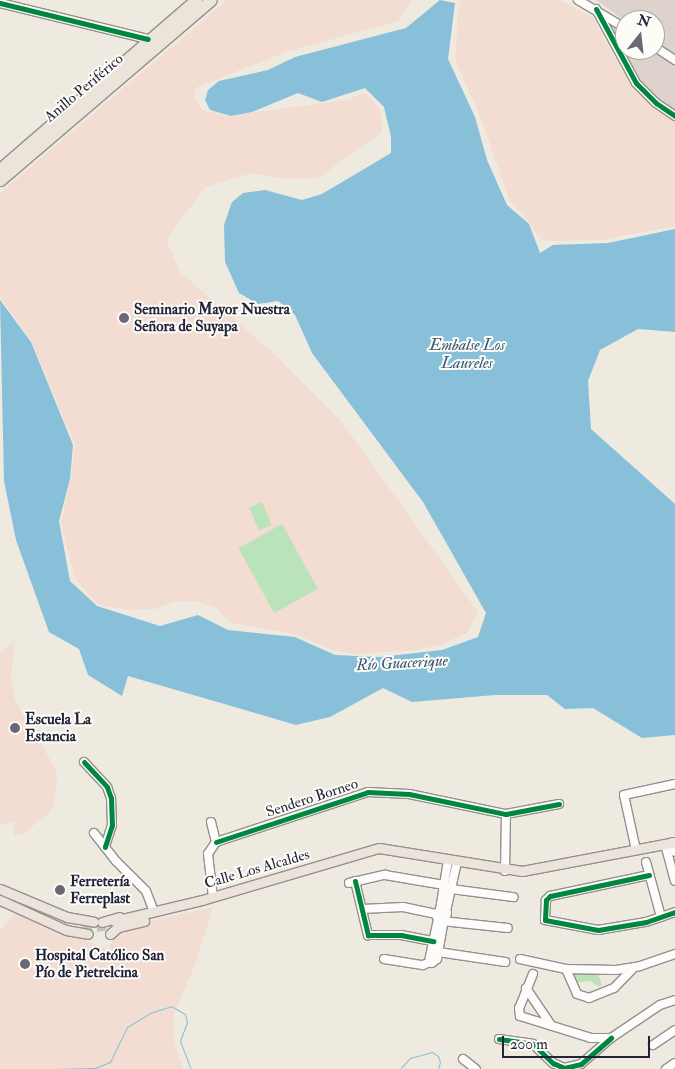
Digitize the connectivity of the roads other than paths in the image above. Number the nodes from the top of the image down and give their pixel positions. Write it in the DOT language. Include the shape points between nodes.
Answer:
graph roads {
  1 [pos="196,0"];
  2 [pos="211,0"];
  3 [pos="578,0"];
  4 [pos="0,2"];
  5 [pos="596,9"];
  6 [pos="615,21"];
  7 [pos="148,38"];
  8 [pos="675,116"];
  9 [pos="0,169"];
  10 [pos="0,180"];
  11 [pos="84,762"];
  12 [pos="675,784"];
  13 [pos="559,804"];
  14 [pos="506,814"];
  15 [pos="211,822"];
  16 [pos="94,833"];
  17 [pos="216,842"];
  18 [pos="672,845"];
  19 [pos="105,847"];
  20 [pos="636,850"];
  21 [pos="407,852"];
  22 [pos="452,861"];
  23 [pos="646,862"];
  24 [pos="505,871"];
  25 [pos="649,875"];
  26 [pos="675,881"];
  27 [pos="448,887"];
  28 [pos="0,890"];
  29 [pos="213,897"];
  30 [pos="513,897"];
  31 [pos="0,898"];
  32 [pos="202,900"];
  33 [pos="188,907"];
  34 [pos="153,909"];
  35 [pos="362,910"];
  36 [pos="675,912"];
  37 [pos="442,916"];
  38 [pos="660,917"];
  39 [pos="508,928"];
  40 [pos="110,934"];
  41 [pos="433,941"];
  42 [pos="438,952"];
  43 [pos="675,954"];
  44 [pos="384,959"];
  45 [pos="520,959"];
  46 [pos="430,962"];
  47 [pos="505,962"];
  48 [pos="633,968"];
  49 [pos="566,969"];
  50 [pos="533,974"];
  51 [pos="526,988"];
  52 [pos="675,1000"];
  53 [pos="551,1025"];
  54 [pos="675,1030"];
  55 [pos="500,1038"];
  56 [pos="611,1038"];
  57 [pos="653,1045"];
  58 [pos="463,1059"];
  59 [pos="675,1063"];
  60 [pos="476,1069"];
  61 [pos="666,1069"];
  1 -- 7 [label="highway, Anillo Periférico"];
  2 -- 10 [label="highway, Anillo Periférico"];
  3 -- 5 [label="street"];
  4 -- 7 [label="street"];
  5 -- 6 [label="street"];
  5 -- 8 [label="street" via="636,82 656,104"];
  7 -- 9 [label="highway, Anillo Periférico"];
  11 -- 19 [label="street" via="106,787 111,798 112,825"];
  12 -- 20 [label="street" via="624,795"];
  13 -- 14 [label="street"];
  14 -- 17 [label="street, Sendero Borneo" via="409,794 368,792"];
  14 -- 24 [label="street"];
  15 -- 17 [label="street"];
  16 -- 19 [label="street"];
  17 -- 29 [label="street" via="208,854"];
  18 -- 20 [label="main road, Calle Los Alcaldes"];
  18 -- 26 [label="street"];
  19 -- 34 [label="street" via="146,891"];
  20 -- 24 [label="main road, Calle Los Alcaldes" via="540,869"];
  21 -- 22 [label="main road, Calle Los Alcaldes"];
  21 -- 29 [label="main road, Calle Los Alcaldes" via="389,848 372,850"];
  21 -- 33 [label="main road, Calle Los Alcaldes" via="380,853"];
  22 -- 24 [label="main road, Calle Los Alcaldes"];
  22 -- 27 [label="street"];
  23 -- 25 [label="street"];
  25 -- 38 [label="street"];
  25 -- 38 [label="street" via="550,896 546,900 544,916 548,922 598,930"];
  27 -- 30 [label="street"];
  27 -- 35 [label="street" via="399,875 352,882"];
  27 -- 37 [label="street"];
  28 -- 31 [label="main road" via="85,929 66,930"];
  28 -- 34 [label="main road" via="67,917 98,922"];
  29 -- 32 [label="main road, Calle Los Alcaldes"];
  32 -- 33 [label="main road, Calle Los Alcaldes" via="115,923"];
  32 -- 34 [label="main road"];
  33 -- 40 [label="main road" via="118,927"];
  35 -- 37 [label="street" via="396,907"];
  35 -- 41 [label="street" via="371,936 401,935"];
  36 -- 38 [label="street"];
  37 -- 39 [label="street"];
  37 -- 41 [label="street"];
  37 -- 42 [label="street"];
  41 -- 46 [label="street"];
  42 -- 46 [label="street" via="435,962"];
  42 -- 47 [label="street"];
  43 -- 48 [label="street"];
  44 -- 46 [label="street" via="424,965"];
  45 -- 49 [label="street"];
  48 -- 49 [label="street"];
  48 -- 49 [label="street" via="614,988 590,998 577,994"];
  50 -- 51 [label="street"];
  51 -- 53 [label="street"];
  51 -- 53 [label="street" via="518,1008 520,1016"];
  52 -- 56 [label="street" via="660,1005"];
  53 -- 56 [label="street" via="591,1038"];
  54 -- 57 [label="street"];
  55 -- 56 [label="street" via="533,1044 553,1063 564,1068 581,1064"];
  58 -- 60 [label="street"];
  59 -- 61 [label="street"];
}
